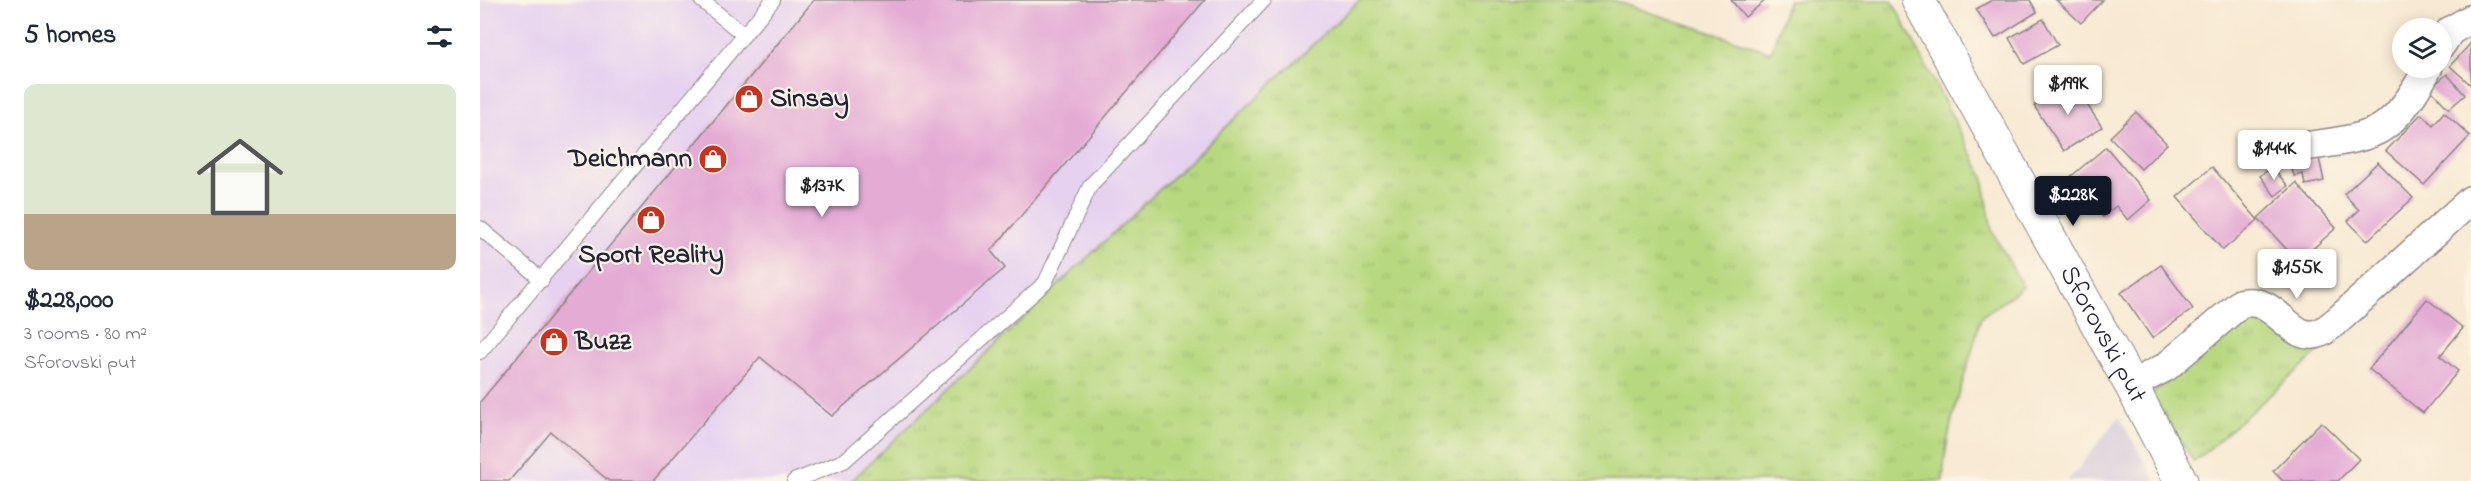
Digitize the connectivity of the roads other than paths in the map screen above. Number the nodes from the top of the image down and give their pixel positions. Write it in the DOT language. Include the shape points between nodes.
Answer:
graph roads {
  1 [pos="701,0"];
  2 [pos="773,0"];
  3 [pos="1264,0"];
  4 [pos="1918,0"];
  5 [pos="2471,19"];
  6 [pos="2452,30"];
  7 [pos="744,35"];
  8 [pos="2423,78"];
  9 [pos="2297,148"];
  10 [pos="2471,200"];
  11 [pos="480,228"];
  12 [pos="542,280"];
  13 [pos="480,352"];
  14 [pos="2131,385"];
  15 [pos="794,481"];
  16 [pos="2181,481"];
  1 -- 7 [label="lane"];
  2 -- 7 [label="lane"];
  3 -- 15 [label="lane" via="1090,186 1045,283 844,461"];
  4 -- 14 [label="street, Sforovski put"];
  5 -- 6 [label="street"];
  7 -- 12 [label="lane"];
  8 -- 9 [label="street" via="2384,127 2368,134"];
  10 -- 14 [label="street" via="2321,333 2296,331 2267,305 2241,303 2166,367"];
  11 -- 12 [label="lane"];
  12 -- 13 [label="lane"];
  14 -- 16 [label="street, Sforovski put"];
}
